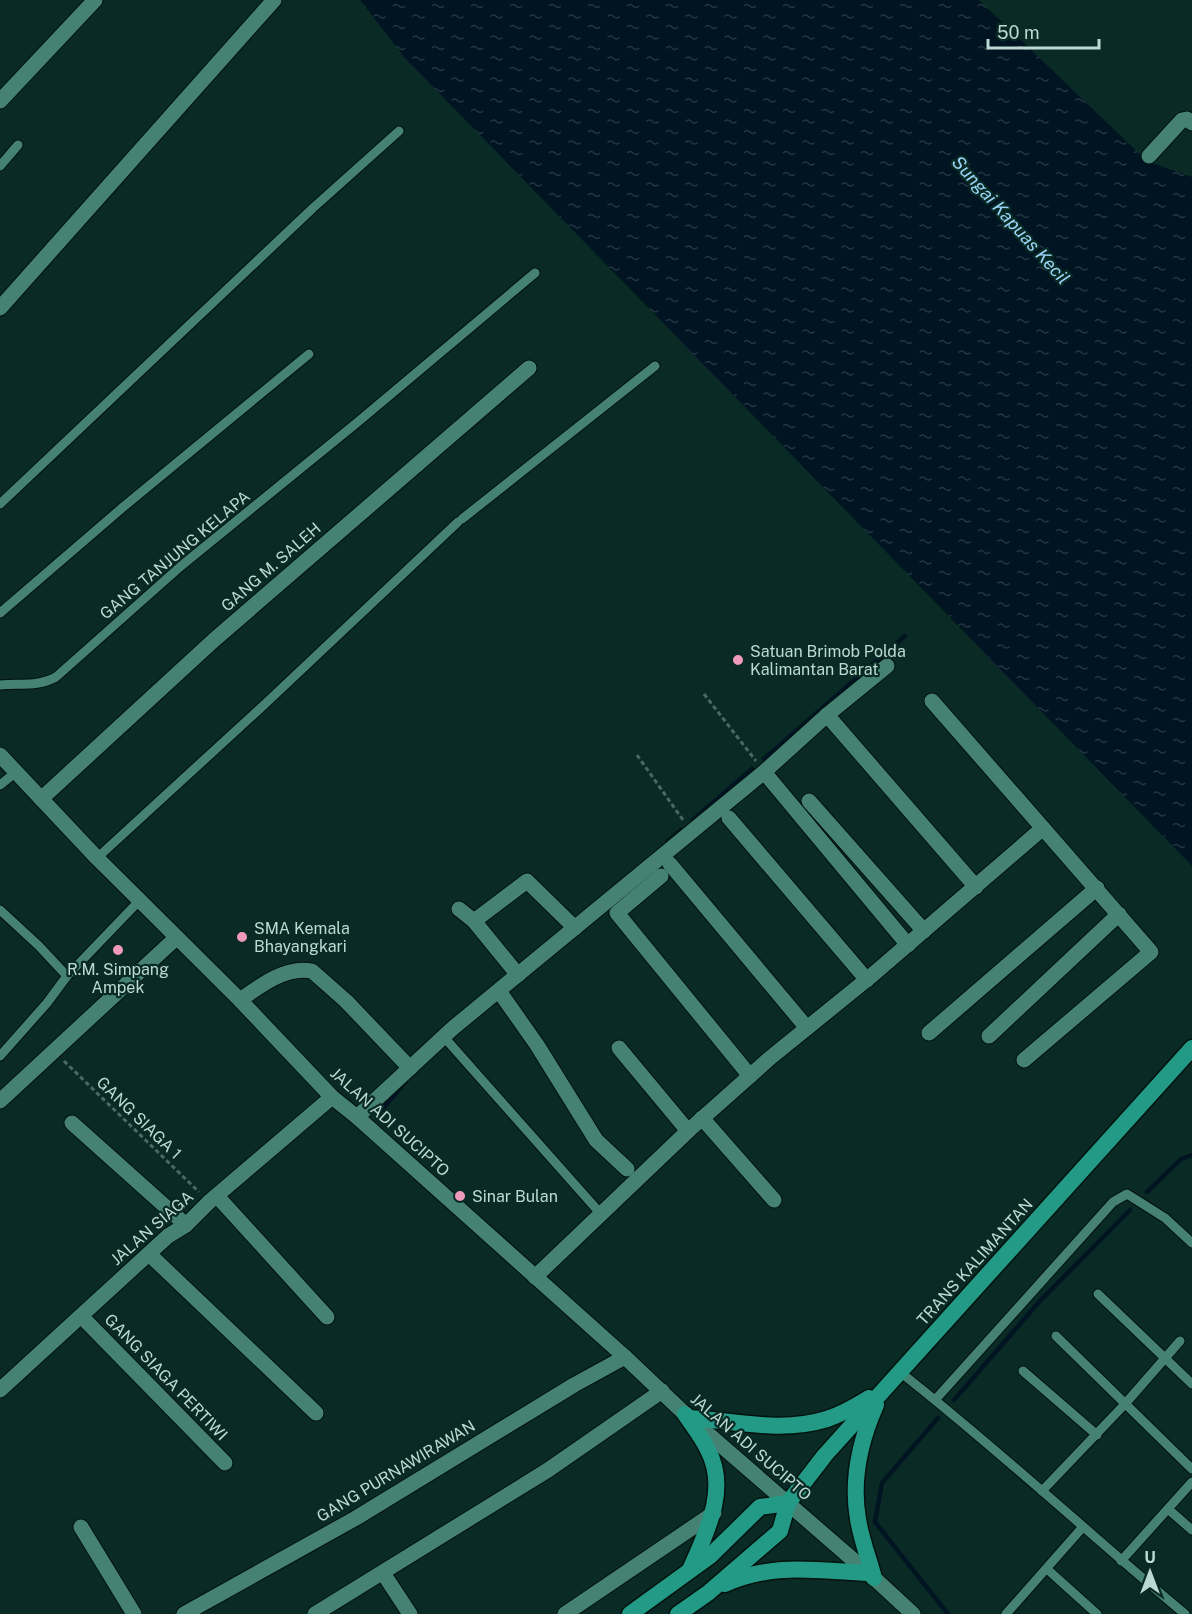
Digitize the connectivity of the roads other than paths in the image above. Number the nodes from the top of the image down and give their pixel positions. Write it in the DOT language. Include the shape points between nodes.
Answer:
graph roads {
  1 [pos="94,0"];
  2 [pos="274,0"];
  3 [pos="0,101"];
  4 [pos="1192,123"];
  5 [pos="399,131"];
  6 [pos="18,146"];
  7 [pos="1149,156"];
  8 [pos="0,166"];
  9 [pos="535,273"];
  10 [pos="0,308"];
  11 [pos="309,354"];
  12 [pos="655,366"];
  13 [pos="529,368"];
  14 [pos="0,504"];
  15 [pos="0,613"];
  16 [pos="887,666"];
  17 [pos="0,685"];
  18 [pos="932,701"];
  19 [pos="827,716"];
  20 [pos="0,755"];
  21 [pos="16,772"];
  22 [pos="764,772"];
  23 [pos="0,785"];
  24 [pos="41,799"];
  25 [pos="809,801"];
  26 [pos="729,819"];
  27 [pos="1043,828"];
  28 [pos="97,858"];
  29 [pos="976,887"];
  30 [pos="1097,888"];
  31 [pos="140,900"];
  32 [pos="459,909"];
  33 [pos="0,910"];
  34 [pos="1119,914"];
  35 [pos="474,921"];
  36 [pos="575,928"];
  37 [pos="924,931"];
  38 [pos="176,939"];
  39 [pos="908,945"];
  40 [pos="518,975"];
  41 [pos="67,976"];
  42 [pos="867,980"];
  43 [pos="499,991"];
  44 [pos="240,1000"];
  45 [pos="807,1028"];
  46 [pos="929,1033"];
  47 [pos="989,1036"];
  48 [pos="444,1037"];
  49 [pos="619,1048"];
  50 [pos="1192,1048"];
  51 [pos="0,1056"];
  52 [pos="1024,1060"];
  53 [pos="410,1068"];
  54 [pos="750,1076"];
  55 [pos="332,1097"];
  56 [pos="0,1101"];
  57 [pos="357,1117"];
  58 [pos="702,1119"];
  59 [pos="72,1123"];
  60 [pos="688,1131"];
  61 [pos="627,1169"];
  62 [pos="213,1199"];
  63 [pos="774,1200"];
  64 [pos="600,1213"];
  65 [pos="186,1225"];
  66 [pos="1192,1243"];
  67 [pos="149,1254"];
  68 [pos="535,1277"];
  69 [pos="1098,1294"];
  70 [pos="81,1317"];
  71 [pos="327,1317"];
  72 [pos="1056,1336"];
  73 [pos="1180,1341"];
  74 [pos="625,1358"];
  75 [pos="1164,1359"];
  76 [pos="1023,1371"];
  77 [pos="900,1372"];
  78 [pos="1192,1384"];
  79 [pos="0,1390"];
  80 [pos="883,1390"];
  81 [pos="662,1391"];
  82 [pos="934,1400"];
  83 [pos="1125,1404"];
  84 [pos="316,1413"];
  85 [pos="687,1416"];
  86 [pos="1097,1435"];
  87 [pos="225,1463"];
  88 [pos="1192,1469"];
  89 [pos="1192,1482"];
  90 [pos="1042,1491"];
  91 [pos="788,1503"];
  92 [pos="1167,1509"];
  93 [pos="714,1513"];
  94 [pos="81,1527"];
  95 [pos="1082,1528"];
  96 [pos="1192,1530"];
  97 [pos="1121,1561"];
  98 [pos="1047,1569"];
  99 [pos="690,1571"];
  100 [pos="383,1573"];
  101 [pos="871,1575"];
  102 [pos="708,1593"];
  103 [pos="682,1613"];
  104 [pos="134,1614"];
  105 [pos="184,1614"];
  106 [pos="315,1614"];
  107 [pos="410,1614"];
  108 [pos="565,1614"];
  109 [pos="630,1614"];
  110 [pos="913,1614"];
  111 [pos="1006,1614"];
  112 [pos="1097,1614"];
  113 [pos="1185,1614"];
  1 -- 3 [label="street"];
  2 -- 10 [label="street"];
  4 -- 7 [label="street" via="1182,120"];
  5 -- 14 [label="lane"];
  6 -- 8 [label="lane"];
  9 -- 17 [label="lane, GANG TANJUNG KELAPA" via="181,566 57,677 34,685"];
  11 -- 15 [label="lane"];
  12 -- 28 [label="lane" via="460,520"];
  13 -- 24 [label="street, GANG M. SALEH" via="214,640"];
  16 -- 19 [label="street"];
  18 -- 27 [label="street"];
  19 -- 22 [label="street"];
  19 -- 29 [label="street"];
  20 -- 21 [label="street, JALAN ADI SUCIPTO"];
  21 -- 23 [label="lane"];
  21 -- 24 [label="street, JALAN ADI SUCIPTO"];
  22 -- 36 [label="street"];
  22 -- 39 [label="street"];
  24 -- 28 [label="street, JALAN ADI SUCIPTO"];
  25 -- 37 [label="street"];
  26 -- 42 [label="street"];
  27 -- 29 [label="street"];
  27 -- 30 [label="street"];
  28 -- 31 [label="street, JALAN ADI SUCIPTO"];
  29 -- 37 [label="street"];
  30 -- 34 [label="street"];
  30 -- 46 [label="street"];
  31 -- 38 [label="street, JALAN ADI SUCIPTO"];
  31 -- 41 [label="lane"];
  32 -- 35 [label="street"];
  33 -- 41 [label="lane"];
  34 -- 47 [label="street"];
  34 -- 52 [label="street" via="1151,952"];
  35 -- 36 [label="street" via="527,881"];
  35 -- 40 [label="street"];
  36 -- 40 [label="street"];
  37 -- 39 [label="street"];
  38 -- 44 [label="street, JALAN ADI SUCIPTO"];
  38 -- 56 [label="street"];
  39 -- 42 [label="street"];
  40 -- 43 [label="street"];
  41 -- 51 [label="lane"];
  42 -- 45 [label="street"];
  43 -- 48 [label="street"];
  43 -- 61 [label="street" via="596,1140"];
  44 -- 53 [label="street" via="275,978 294,971 312,971"];
  44 -- 55 [label="street, JALAN ADI SUCIPTO"];
  45 -- 54 [label="street"];
  45 -- 54 [label="street" via="665,870 617,913"];
  48 -- 53 [label="street"];
  48 -- 64 [label="lane"];
  49 -- 60 [label="street"];
  50 -- 77 [label="highway, TRANS KALIMANTAN"];
  53 -- 57 [label="street"];
  54 -- 58 [label="street"];
  55 -- 57 [label="street, JALAN ADI SUCIPTO"];
  55 -- 62 [label="street, JALAN SIAGA"];
  57 -- 68 [label="street, JALAN ADI SUCIPTO"];
  58 -- 60 [label="street"];
  58 -- 63 [label="street"];
  59 -- 65 [label="street"];
  60 -- 64 [label="street"];
  62 -- 65 [label="street, JALAN SIAGA"];
  62 -- 71 [label="street"];
  64 -- 68 [label="street"];
  65 -- 67 [label="street, JALAN SIAGA"];
  66 -- 82 [label="lane" via="1165,1218 1127,1194 1121,1196"];
  67 -- 70 [label="street, JALAN SIAGA"];
  67 -- 84 [label="street"];
  68 -- 74 [label="street, JALAN ADI SUCIPTO"];
  69 -- 75 [label="lane"];
  70 -- 79 [label="street, JALAN SIAGA"];
  70 -- 87 [label="street, GANG SIAGA PERTIWI"];
  72 -- 83 [label="lane"];
  73 -- 75 [label="lane"];
  74 -- 81 [label="street, JALAN ADI SUCIPTO"];
  74 -- 105 [label="street, GANG PURNAWIRAWAN" via="356,1518"];
  75 -- 78 [label="lane"];
  75 -- 83 [label="lane"];
  76 -- 86 [label="lane"];
  77 -- 80 [label="highway, TRANS KALIMANTAN"];
  77 -- 82 [label="lane"];
  80 -- 85 [label="highway" via="828,1419 791,1426"];
  80 -- 91 [label="highway, TRANS KALIMANTAN"];
  80 -- 101 [label="highway" via="862,1445 855,1487"];
  81 -- 85 [label="street, JALAN ADI SUCIPTO"];
  81 -- 100 [label="street" via="548,1470"];
  82 -- 90 [label="lane"];
  83 -- 86 [label="lane"];
  83 -- 88 [label="lane"];
  85 -- 91 [label="street, JALAN ADI SUCIPTO"];
  85 -- 93 [label="highway" via="714,1465"];
  86 -- 90 [label="lane"];
  89 -- 92 [label="lane"];
  90 -- 95 [label="lane"];
  91 -- 99 [label="highway" via="760,1507"];
  91 -- 101 [label="street, JALAN ADI SUCIPTO"];
  91 -- 102 [label="highway" via="780,1531"];
  92 -- 96 [label="lane"];
  92 -- 97 [label="lane"];
  93 -- 99 [label="highway"];
  93 -- 108 [label="street"];
  94 -- 104 [label="street"];
  95 -- 97 [label="lane"];
  95 -- 98 [label="lane"];
  97 -- 113 [label="lane"];
  98 -- 111 [label="lane"];
  98 -- 112 [label="lane"];
  99 -- 109 [label="highway"];
  100 -- 106 [label="street"];
  100 -- 107 [label="street"];
  101 -- 102 [label="highway" via="797,1568 775,1570 734,1580"];
  101 -- 110 [label="street, JALAN ADI SUCIPTO"];
  102 -- 103 [label="highway"];
}
